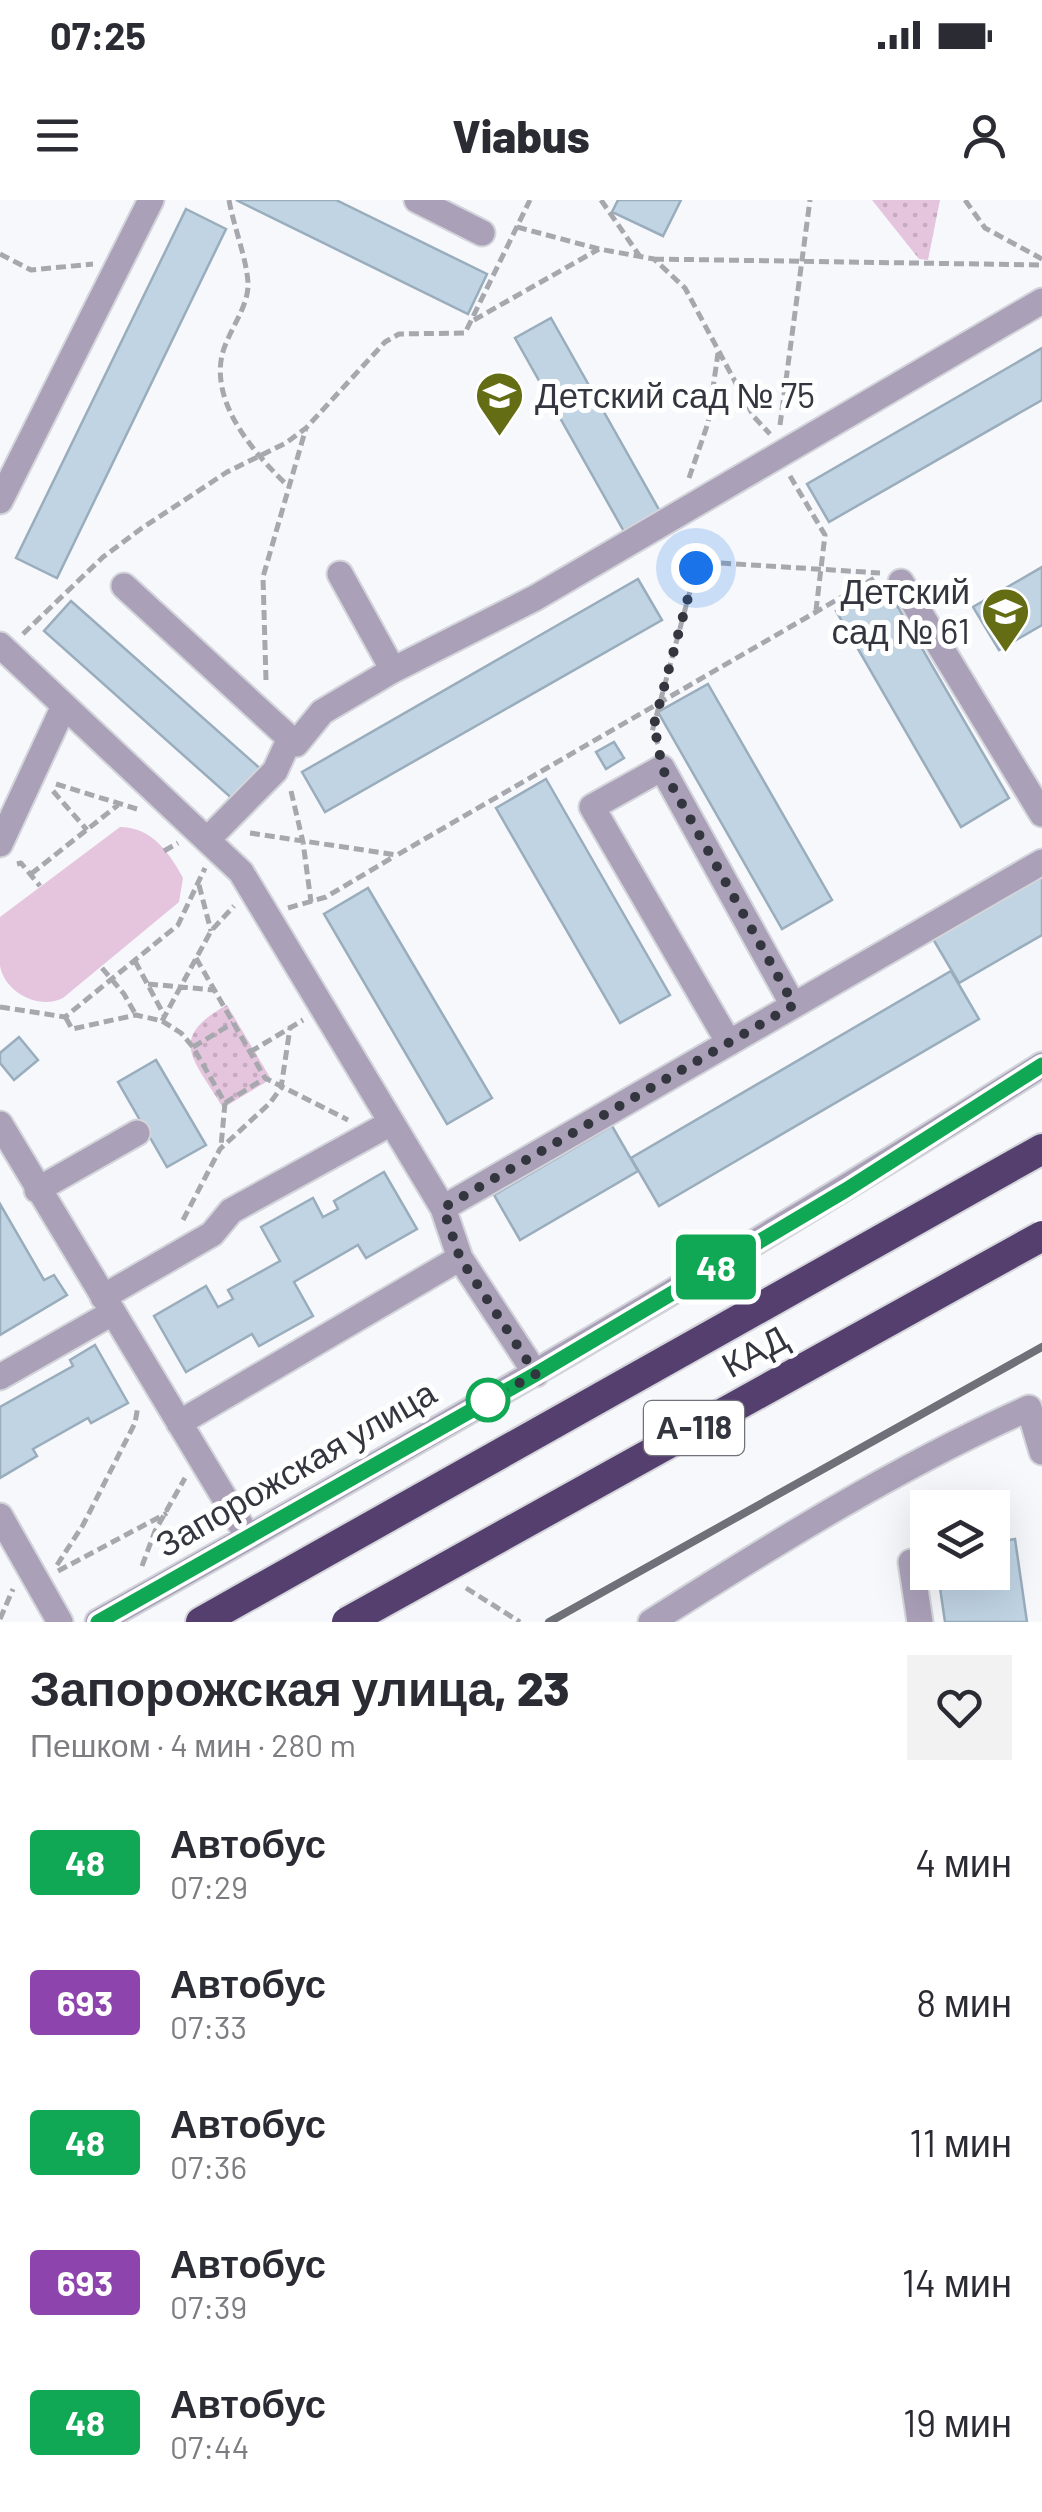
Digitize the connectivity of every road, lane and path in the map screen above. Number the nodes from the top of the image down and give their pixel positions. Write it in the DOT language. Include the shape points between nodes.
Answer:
graph roads {
  1 [pos="152,200"];
  2 [pos="228,200"];
  3 [pos="417,200"];
  4 [pos="530,200"];
  5 [pos="601,200"];
  6 [pos="810,200"];
  7 [pos="964,200"];
  8 [pos="517,227"];
  9 [pos="482,233"];
  10 [pos="599,249"];
  11 [pos="0,254"];
  12 [pos="123,257"];
  13 [pos="641,258"];
  14 [pos="654,258"];
  15 [pos="801,261"];
  16 [pos="1042,262"];
  17 [pos="1042,301"];
  18 [pos="472,322"];
  19 [pos="718,350"];
  20 [pos="306,428"];
  21 [pos="258,457"];
  22 [pos="782,461"];
  23 [pos="290,487"];
  24 [pos="0,502"];
  25 [pos="693,507"];
  26 [pos="822,569"];
  27 [pos="340,574"];
  28 [pos="891,578"];
  29 [pos="124,586"];
  30 [pos="816,611"];
  31 [pos="3,648"];
  32 [pos="393,670"];
  33 [pos="661,699"];
  34 [pos="64,706"];
  35 [pos="266,718"];
  36 [pos="286,746"];
  37 [pos="662,768"];
  38 [pos="120,804"];
  39 [pos="179,814"];
  40 [pos="1042,814"];
  41 [pos="86,830"];
  42 [pos="213,838"];
  43 [pos="303,842"];
  44 [pos="5,854"];
  45 [pos="397,855"];
  46 [pos="1042,862"];
  47 [pos="30,874"];
  48 [pos="198,883"];
  49 [pos="40,886"];
  50 [pos="250,888"];
  51 [pos="311,902"];
  52 [pos="266,914"];
  53 [pos="211,931"];
  54 [pos="196,958"];
  55 [pos="134,960"];
  56 [pos="102,968"];
  57 [pos="112,979"];
  58 [pos="148,984"];
  59 [pos="180,987"];
  60 [pos="214,990"];
  61 [pos="794,1005"];
  62 [pos="0,1006"];
  63 [pos="323,1008"];
  64 [pos="136,1016"];
  65 [pos="65,1017"];
  66 [pos="163,1019"];
  67 [pos="234,1024"];
  68 [pos="290,1028"];
  69 [pos="729,1042"];
  70 [pos="192,1046"];
  71 [pos="250,1052"];
  72 [pos="1042,1065"];
  73 [pos="265,1078"];
  74 [pos="281,1088"];
  75 [pos="225,1103"];
  76 [pos="0,1124"];
  77 [pos="382,1128"];
  78 [pos="137,1134"];
  79 [pos="220,1149"];
  80 [pos="1042,1149"];
  81 [pos="37,1190"];
  82 [pos="443,1208"];
  83 [pos="1042,1236"];
  84 [pos="173,1256"];
  85 [pos="460,1258"];
  86 [pos="108,1305"];
  87 [pos="146,1369"];
  88 [pos="536,1374"];
  89 [pos="0,1377"];
  90 [pos="179,1422"];
  91 [pos="1042,1448"];
  92 [pos="196,1452"];
  93 [pos="166,1512"];
  94 [pos="0,1516"];
  95 [pos="248,1538"];
  96 [pos="141,1569"];
  97 [pos="11,1579"];
  98 [pos="464,1586"];
  99 [pos="915,1590"];
  100 [pos="1,1616"];
  101 [pos="60,1622"];
  102 [pos="98,1622"];
  103 [pos="201,1622"];
  104 [pos="347,1622"];
  105 [pos="520,1622"];
  106 [pos="651,1622"];
  107 [pos="920,1622"];
  1 -- 12 [label="street"];
  2 -- 21 [label="path" via="248,283 222,354 221,378 226,401"];
  3 -- 9 [label="street"];
  4 -- 8 [label="path"];
  5 -- 13 [label="path"];
  6 -- 15 [label="path"];
  7 -- 16 [label="path" via="985,228"];
  8 -- 10 [label="path"];
  8 -- 18 [label="path"];
  10 -- 13 [label="path"];
  10 -- 18 [label="path"];
  11 -- 12 [label="path" via="32,270"];
  12 -- 24 [label="street"];
  13 -- 14 [label="path"];
  14 -- 15 [label="path"];
  14 -- 19 [label="path" via="685,288"];
  15 -- 16 [label="path"];
  15 -- 19 [label="path" via="778,443 754,417"];
  17 -- 25 [label="street"];
  18 -- 20 [label="path" via="465,333 399,334 385,342"];
  19 -- 25 [label="path" via="708,424 689,480"];
  20 -- 21 [label="path"];
  20 -- 23 [label="path"];
  21 -- 23 [label="path"];
  21 -- 31 [label="path" via="129,538"];
  22 -- 26 [label="path" via="825,535"];
  23 -- 35 [label="path" via="264,577"];
  25 -- 32 [label="street" via="536,598"];
  26 -- 28 [label="path"];
  26 -- 30 [label="path"];
  26 -- 33 [label="path" via="704,562 696,568"];
  27 -- 32 [label="street"];
  28 -- 30 [label="path"];
  28 -- 40 [label="street"];
  29 -- 35 [label="street"];
  30 -- 33 [label="path"];
  31 -- 34 [label="street"];
  32 -- 36 [label="street" via="322,712 296,744"];
  33 -- 37 [label="path" via="652,732"];
  33 -- 45 [label="path"];
  34 -- 39 [label="street"];
  34 -- 44 [label="street"];
  35 -- 36 [label="street"];
  36 -- 42 [label="street" via="275,771"];
  36 -- 43 [label="path"];
  37 -- 61 [label="street"];
  37 -- 69 [label="street" via="592,807"];
  38 -- 39 [label="path" via="162,817"];
  38 -- 41 [label="path"];
  38 -- 41 [label="path" via="44,781"];
  39 -- 42 [label="street"];
  41 -- 47 [label="path"];
  42 -- 43 [label="path"];
  42 -- 48 [label="path"];
  42 -- 50 [label="street"];
  43 -- 45 [label="path"];
  43 -- 51 [label="path"];
  44 -- 47 [label="path"];
  45 -- 51 [label="path"];
  46 -- 61 [label="street"];
  47 -- 49 [label="path"];
  48 -- 53 [label="path"];
  48 -- 55 [label="path" via="178,926"];
  50 -- 52 [label="street"];
  50 -- 53 [label="path"];
  51 -- 52 [label="path"];
  52 -- 63 [label="street"];
  53 -- 54 [label="path"];
  54 -- 59 [label="path"];
  54 -- 60 [label="path"];
  55 -- 57 [label="path"];
  55 -- 58 [label="path"];
  56 -- 57 [label="path"];
  57 -- 64 [label="path"];
  57 -- 65 [label="path"];
  58 -- 59 [label="path"];
  58 -- 66 [label="path"];
  59 -- 60 [label="path"];
  59 -- 66 [label="path"];
  60 -- 67 [label="path"];
  61 -- 69 [label="street"];
  62 -- 65 [label="path"];
  63 -- 68 [label="path"];
  63 -- 77 [label="street"];
  64 -- 65 [label="path" via="72,1029"];
  64 -- 66 [label="path"];
  66 -- 70 [label="path"];
  67 -- 70 [label="path"];
  67 -- 71 [label="path"];
  68 -- 71 [label="path"];
  68 -- 74 [label="path"];
  69 -- 82 [label="street"];
  70 -- 75 [label="path"];
  71 -- 73 [label="path"];
  72 -- 88 [label="street, Запорожская улица"];
  73 -- 74 [label="path"];
  73 -- 75 [label="path"];
  74 -- 77 [label="path"];
  74 -- 79 [label="path"];
  75 -- 79 [label="path"];
  76 -- 81 [label="street"];
  77 -- 82 [label="street"];
  77 -- 84 [label="street" via="231,1212 212,1234"];
  78 -- 81 [label="street"];
  79 -- 84 [label="path" via="177,1232"];
  80 -- 103 [label="highway, КАД / А-118"];
  81 -- 86 [label="street"];
  82 -- 85 [label="street"];
  83 -- 104 [label="highway, КАД / А-118, bridge"];
  84 -- 86 [label="street"];
  85 -- 88 [label="street"];
  85 -- 90 [label="street"];
  86 -- 87 [label="street"];
  86 -- 89 [label="street"];
  87 -- 90 [label="street"];
  87 -- 93 [label="path" via="134,1422 51,1574"];
  88 -- 95 [label="street, Запорожская улица"];
  90 -- 92 [label="street"];
  91 -- 106 [label="street" via="1029,1408 949,1444 778,1540"];
  92 -- 93 [label="path"];
  92 -- 95 [label="street"];
  93 -- 96 [label="path"];
  94 -- 101 [label="street"];
  95 -- 102 [label="street, Запорожская улица"];
  97 -- 100 [label="path"];
  98 -- 105 [label="path"];
  99 -- 107 [label="street"];
}
